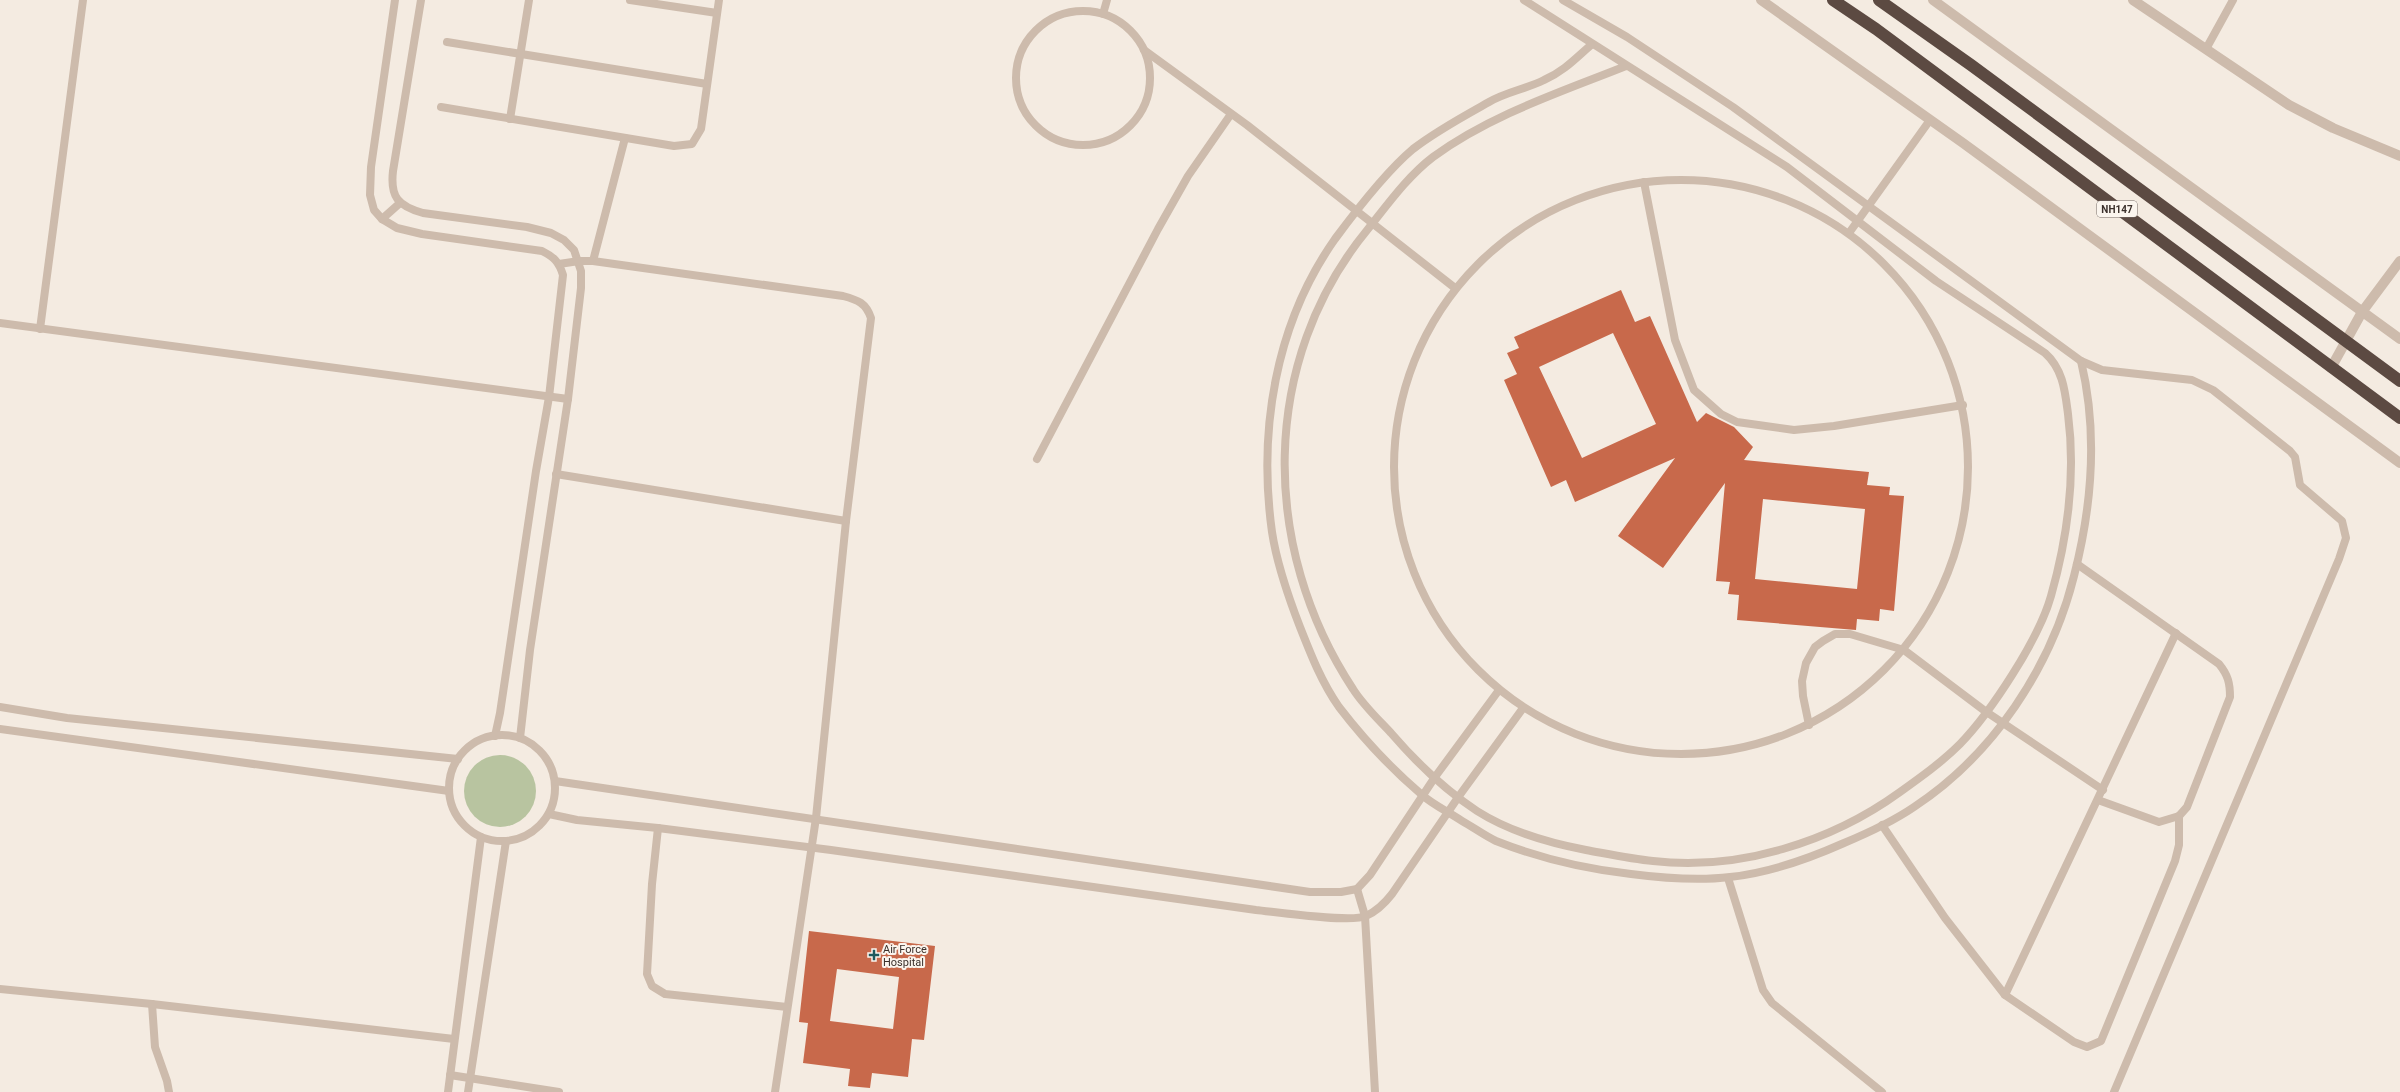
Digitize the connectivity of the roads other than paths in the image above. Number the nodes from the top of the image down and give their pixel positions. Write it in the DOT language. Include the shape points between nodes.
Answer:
graph roads {
  1 [pos="83,0"];
  2 [pos="395,0"];
  3 [pos="421,0"];
  4 [pos="529,0"];
  5 [pos="630,0"];
  6 [pos="719,0"];
  7 [pos="1107,0"];
  8 [pos="1524,0"];
  9 [pos="1563,0"];
  10 [pos="1761,0"];
  11 [pos="1833,0"];
  12 [pos="1879,0"];
  13 [pos="1933,0"];
  14 [pos="2133,0"];
  15 [pos="2233,0"];
  16 [pos="717,13"];
  17 [pos="1103,14"];
  18 [pos="447,42"];
  19 [pos="1591,44"];
  20 [pos="2206,49"];
  21 [pos="1144,50"];
  22 [pos="520,54"];
  23 [pos="1626,66"];
  24 [pos="707,84"];
  25 [pos="441,108"];
  26 [pos="1231,114"];
  27 [pos="510,119"];
  28 [pos="1930,120"];
  29 [pos="625,138"];
  30 [pos="2400,156"];
  31 [pos="1644,182"];
  32 [pos="400,203"];
  33 [pos="1870,206"];
  34 [pos="1357,212"];
  35 [pos="382,219"];
  36 [pos="1858,222"];
  37 [pos="1372,224"];
  38 [pos="1849,233"];
  39 [pos="579,261"];
  40 [pos="593,261"];
  41 [pos="2400,261"];
  42 [pos="559,264"];
  43 [pos="1455,288"];
  44 [pos="2362,312"];
  45 [pos="0,323"];
  46 [pos="40,329"];
  47 [pos="2400,339"];
  48 [pos="2346,342"];
  49 [pos="2081,360"];
  50 [pos="2331,368"];
  51 [pos="2400,381"];
  52 [pos="549,397"];
  53 [pos="568,399"];
  54 [pos="1963,405"];
  55 [pos="2400,418"];
  56 [pos="1037,460"];
  57 [pos="2400,463"];
  58 [pos="556,474"];
  59 [pos="846,520"];
  60 [pos="2077,564"];
  61 [pos="2176,633"];
  62 [pos="1904,650"];
  63 [pos="1499,690"];
  64 [pos="0,707"];
  65 [pos="1523,708"];
  66 [pos="1985,712"];
  67 [pos="2002,723"];
  68 [pos="1809,725"];
  69 [pos="0,729"];
  70 [pos="495,736"];
  71 [pos="520,738"];
  72 [pos="458,759"];
  73 [pos="1435,777"];
  74 [pos="555,781"];
  75 [pos="2103,790"];
  76 [pos="449,792"];
  77 [pos="1459,796"];
  78 [pos="1423,797"];
  79 [pos="2098,800"];
  80 [pos="1449,813"];
  81 [pos="549,814"];
  82 [pos="2179,816"];
  83 [pos="816,818"];
  84 [pos="1882,825"];
  85 [pos="658,828"];
  86 [pos="481,837"];
  87 [pos="506,841"];
  88 [pos="812,848"];
  89 [pos="1728,878"];
  90 [pos="1357,889"];
  91 [pos="1365,916"];
  92 [pos="0,989"];
  93 [pos="2006,995"];
  94 [pos="152,1004"];
  95 [pos="787,1007"];
  96 [pos="454,1039"];
  97 [pos="450,1075"];
  98 [pos="470,1078"];
  99 [pos="169,1092"];
  100 [pos="448,1092"];
  101 [pos="468,1092"];
  102 [pos="559,1092"];
  103 [pos="775,1092"];
  104 [pos="1375,1092"];
  105 [pos="1882,1092"];
  106 [pos="2114,1092"];
  1 -- 46 [label="lane"];
  2 -- 35 [label="lane" via="369,180 374,210"];
  3 -- 32 [label="lane" via="393,171 392,184"];
  4 -- 22 [label="lane"];
  5 -- 16 [label="lane"];
  6 -- 16 [label="lane"];
  7 -- 17 [label="lane"];
  8 -- 19 [label="lane"];
  9 -- 33 [label="lane" via="1627,37 1733,107"];
  10 -- 28 [label="street"];
  11 -- 50 [label="highway, NH147"];
  12 -- 48 [label="highway, NH147"];
  13 -- 44 [label="street"];
  14 -- 20 [label="street"];
  15 -- 20 [label="lane"];
  16 -- 24 [label="lane"];
  17 -- 21 [label="lane" via="1122,23 1136,36"];
  17 -- 21 [label="lane" via="1084,11 1045,22 1029,37 1019,57 1016,78 1019,100 1030,119 1046,134 1066,143 1088,145 1109,140 1128,128 1141,112 1148,94 1150,74"];
  18 -- 22 [label="lane"];
  19 -- 23 [label="lane"];
  19 -- 34 [label="lane" via="1564,70 1495,98 1412,150"];
  20 -- 30 [label="street" via="2289,105 2333,128"];
  21 -- 26 [label="lane"];
  22 -- 24 [label="lane"];
  22 -- 27 [label="lane"];
  23 -- 36 [label="lane" via="1787,167"];
  23 -- 37 [label="lane" via="1480,128 1432,158 1408,180"];
  24 -- 29 [label="lane" via="701,129 692,144 674,146"];
  25 -- 27 [label="lane"];
  26 -- 34 [label="lane"];
  26 -- 56 [label="lane" via="1188,176 1158,229"];
  27 -- 29 [label="lane"];
  28 -- 33 [label="lane"];
  28 -- 57 [label="street"];
  29 -- 40 [label="lane"];
  31 -- 38 [label="lane" via="1723,183 1786,199"];
  31 -- 43 [label="lane" via="1600,190 1559,206 1520,228 1496,246"];
  31 -- 54 [label="lane" via="1675,340 1694,390 1721,414 1737,422 1794,430"];
  32 -- 35 [label="lane"];
  32 -- 39 [label="lane" via="423,213 551,233 564,240 574,250"];
  33 -- 36 [label="lane"];
  33 -- 49 [label="lane"];
  34 -- 37 [label="lane"];
  34 -- 78 [label="lane" via="1333,242 1305,292 1281,353 1270,405 1267,454 1269,508 1276,556 1314,664 1338,705"];
  35 -- 42 [label="lane" via="397,228 422,234 542,251 552,256"];
  36 -- 38 [label="lane"];
  36 -- 66 [label="lane" via="1936,281 2045,353 2054,362 2064,386 2073,468 2066,538 2058,572 2050,603 2039,628"];
  37 -- 43 [label="lane"];
  37 -- 73 [label="lane" via="1347,254 1306,333 1284,433 1285,490 1290,534 1304,588 1325,641 1355,693 1407,752"];
  38 -- 54 [label="lane" via="1906,287 1940,339"];
  39 -- 40 [label="lane"];
  39 -- 42 [label="lane"];
  39 -- 53 [label="lane" via="581,288"];
  40 -- 59 [label="lane" via="843,296 858,300 867,306 871,318 871,334"];
  41 -- 44 [label="street"];
  42 -- 52 [label="lane" via="563,275"];
  43 -- 63 [label="lane" via="1416,352 1401,402 1395,423 1394,498 1411,570 1443,629"];
  44 -- 47 [label="street"];
  44 -- 48 [label="street"];
  45 -- 46 [label="lane"];
  46 -- 52 [label="lane"];
  48 -- 50 [label="street"];
  48 -- 51 [label="highway, NH147"];
  49 -- 60 [label="lane" via="2089,393 2091,482 2086,532"];
  49 -- 106 [label="lane" via="2102,370 2181,378 2213,390 2290,451 2295,457 2300,484 2342,521 2346,538"];
  50 -- 55 [label="highway, NH147"];
  52 -- 53 [label="lane"];
  52 -- 70 [label="lane"];
  53 -- 58 [label="lane"];
  54 -- 62 [label="lane" via="1970,470 1962,535 1940,596"];
  58 -- 59 [label="lane"];
  58 -- 71 [label="lane"];
  59 -- 83 [label="lane"];
  60 -- 61 [label="lane"];
  60 -- 67 [label="lane" via="2052,644 2024,692"];
  61 -- 75 [label="lane"];
  61 -- 82 [label="lane" via="2219,664 2226,672 2230,684 2230,697 2187,807"];
  62 -- 66 [label="lane"];
  62 -- 68 [label="lane" via="1876,680"];
  62 -- 68 [label="lane" via="1850,634 1835,634 1815,647 1806,663 1802,681 1802,696"];
  63 -- 65 [label="lane"];
  63 -- 73 [label="lane"];
  64 -- 72 [label="lane" via="74,719"];
  65 -- 68 [label="lane" via="1576,735 1634,750 1694,754 1752,745"];
  65 -- 77 [label="lane"];
  66 -- 67 [label="lane"];
  66 -- 77 [label="lane" via="1962,742 1932,769 1887,802 1852,822 1809,841 1758,855 1718,860 1657,862 1577,848 1502,825"];
  67 -- 75 [label="lane"];
  67 -- 84 [label="lane" via="1985,748 1943,786 1911,809"];
  69 -- 76 [label="lane"];
  70 -- 71 [label="lane" via="508,735"];
  70 -- 72 [label="lane" via="474,743"];
  71 -- 74 [label="lane" via="544,755"];
  72 -- 76 [label="lane" via="451,774"];
  73 -- 77 [label="lane"];
  73 -- 78 [label="lane"];
  74 -- 81 [label="lane" via="555,798"];
  74 -- 83 [label="lane"];
  75 -- 79 [label="lane"];
  76 -- 86 [label="lane" via="452,806 459,819 468,829"];
  77 -- 80 [label="lane"];
  78 -- 80 [label="lane"];
  78 -- 90 [label="lane" via="1370,875"];
  79 -- 82 [label="lane" via="2159,822"];
  79 -- 93 [label="lane"];
  80 -- 89 [label="lane" via="1493,840 1559,861 1604,871 1653,877"];
  80 -- 91 [label="lane" via="1392,894 1382,906"];
  81 -- 85 [label="lane" via="577,820"];
  81 -- 87 [label="lane" via="531,833"];
  82 -- 93 [label="lane" via="2176,861 2101,1041 2087,1047 2074,1042"];
  83 -- 88 [label="lane"];
  83 -- 90 [label="lane" via="1310,892"];
  84 -- 89 [label="lane" via="1818,854 1770,869"];
  84 -- 93 [label="lane" via="1945,918"];
  85 -- 88 [label="lane"];
  85 -- 95 [label="lane" via="647,974 652,986 665,994"];
  86 -- 87 [label="lane"];
  86 -- 96 [label="lane"];
  87 -- 98 [label="lane"];
  88 -- 91 [label="lane" via="1256,910 1318,917"];
  88 -- 95 [label="lane"];
  89 -- 105 [label="lane" via="1763,990 1772,1003"];
  90 -- 91 [label="lane"];
  91 -- 104 [label="lane"];
  92 -- 94 [label="lane"];
  94 -- 96 [label="lane"];
  94 -- 99 [label="lane" via="154,1041 168,1081"];
  95 -- 103 [label="lane"];
  96 -- 97 [label="lane"];
  97 -- 98 [label="lane"];
  97 -- 100 [label="lane"];
  98 -- 101 [label="lane"];
  98 -- 102 [label="lane"];
}
